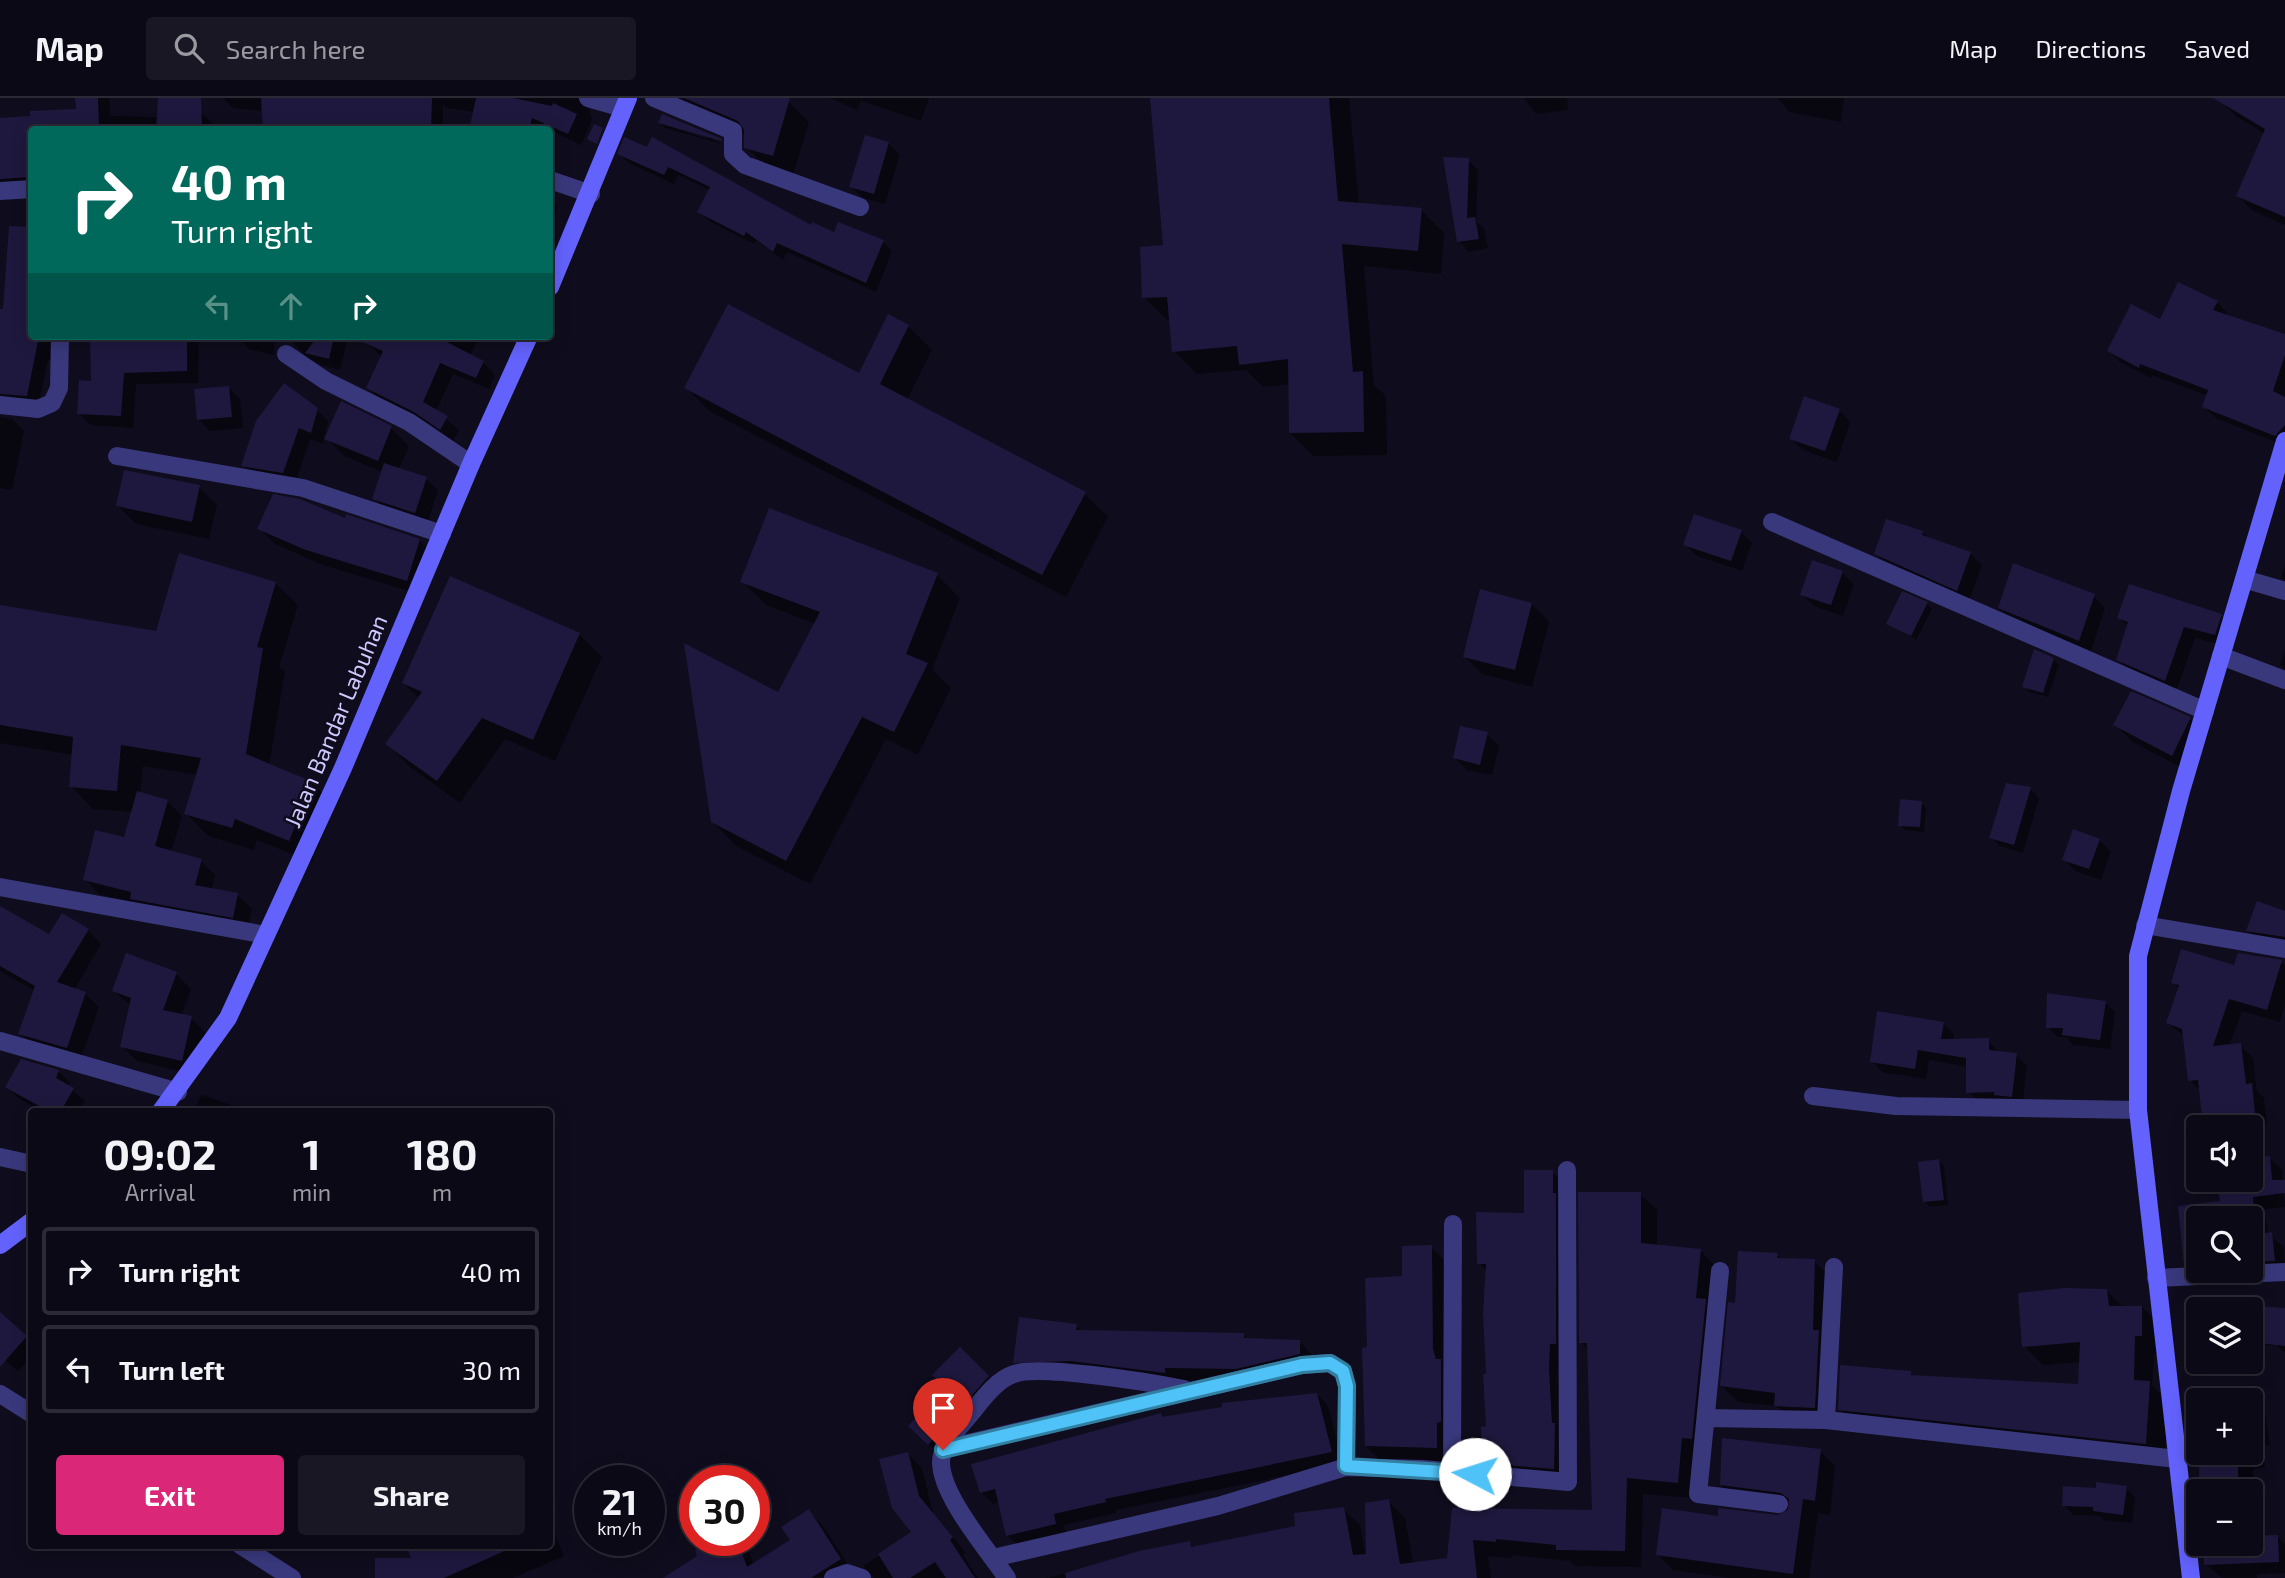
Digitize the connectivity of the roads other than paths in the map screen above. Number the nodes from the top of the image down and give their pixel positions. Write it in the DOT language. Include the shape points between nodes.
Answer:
graph roads {
  1 [pos="588,98"];
  2 [pos="654,98"];
  3 [pos="626,103"];
  4 [pos="553,181"];
  5 [pos="28,189"];
  6 [pos="0,191"];
  7 [pos="591,194"];
  8 [pos="860,206"];
  9 [pos="553,280"];
  10 [pos="60,340"];
  11 [pos="527,340"];
  12 [pos="286,354"];
  13 [pos="0,405"];
  14 [pos="2285,441"];
  15 [pos="117,456"];
  16 [pos="471,464"];
  17 [pos="1772,522"];
  18 [pos="442,534"];
  19 [pos="2244,579"];
  20 [pos="2285,591"];
  21 [pos="2221,656"];
  22 [pos="2285,680"];
  23 [pos="2205,711"];
  24 [pos="0,887"];
  25 [pos="2145,925"];
  26 [pos="266,935"];
  27 [pos="2285,949"];
  28 [pos="0,1041"];
  29 [pos="178,1092"];
  30 [pos="1813,1096"];
  31 [pos="164,1108"];
  32 [pos="2138,1110"];
  33 [pos="0,1157"];
  34 [pos="28,1163"];
  35 [pos="1567,1170"];
  36 [pos="28,1224"];
  37 [pos="1453,1224"];
  38 [pos="0,1245"];
  39 [pos="1834,1267"];
  40 [pos="1720,1271"];
  41 [pos="2285,1272"];
  42 [pos="2156,1279"];
  43 [pos="1190,1390"];
  44 [pos="0,1394"];
  45 [pos="28,1412"];
  46 [pos="1707,1418"];
  47 [pos="1826,1420"];
  48 [pos="943,1450"];
  49 [pos="2177,1459"];
  50 [pos="1346,1466"];
  51 [pos="1452,1472"];
  52 [pos="1779,1504"];
  53 [pos="246,1549"];
  54 [pos="993,1558"];
  55 [pos="292,1578"];
  56 [pos="832,1578"];
  57 [pos="862,1578"];
  58 [pos="1007,1578"];
  59 [pos="2191,1578"];
  1 -- 3 [label="street"];
  2 -- 8 [label="street" via="733,131 733,154 745,166"];
  3 -- 7 [label="street"];
  4 -- 7 [label="street"];
  5 -- 6 [label="street"];
  7 -- 9 [label="street"];
  10 -- 13 [label="street" via="59,388 52,403 38,409"];
  11 -- 16 [label="street, Jalan Bandar Labuhan"];
  12 -- 16 [label="street" via="326,381 409,422"];
  14 -- 19 [label="street"];
  15 -- 18 [label="street" via="303,488"];
  16 -- 18 [label="street, Jalan Bandar Labuhan"];
  17 -- 23 [label="street"];
  18 -- 26 [label="street, Jalan Bandar Labuhan"];
  19 -- 20 [label="street"];
  19 -- 21 [label="street"];
  21 -- 22 [label="street"];
  21 -- 23 [label="street"];
  23 -- 25 [label="street"];
  24 -- 26 [label="street"];
  25 -- 27 [label="street"];
  25 -- 32 [label="street" via="2136,991"];
  26 -- 29 [label="street, Jalan Bandar Labuhan" via="228,1018"];
  28 -- 29 [label="street"];
  29 -- 31 [label="street, Jalan Bandar Labuhan"];
  30 -- 32 [label="street" via="1896,1106"];
  32 -- 42 [label="street"];
  33 -- 34 [label="street"];
  35 -- 51 [label="street" via="1568,1482"];
  36 -- 38 [label="street"];
  37 -- 51 [label="street"];
  39 -- 47 [label="street"];
  40 -- 46 [label="street"];
  41 -- 42 [label="street"];
  42 -- 49 [label="street"];
  43 -- 48 [label="street"];
  43 -- 48 [label="street" via="1026,1371 1002,1380"];
  43 -- 50 [label="street" via="1302,1365 1339,1366 1347,1386"];
  44 -- 45 [label="street"];
  46 -- 47 [label="street"];
  46 -- 52 [label="street" via="1698,1494"];
  47 -- 49 [label="street"];
  48 -- 54 [label="street" via="941,1463 948,1487"];
  49 -- 59 [label="street"];
  50 -- 51 [label="street"];
  50 -- 54 [label="street" via="1218,1506"];
  53 -- 55 [label="street"];
  54 -- 58 [label="street"];
  56 -- 57 [label="street" via="847,1573"];
}
